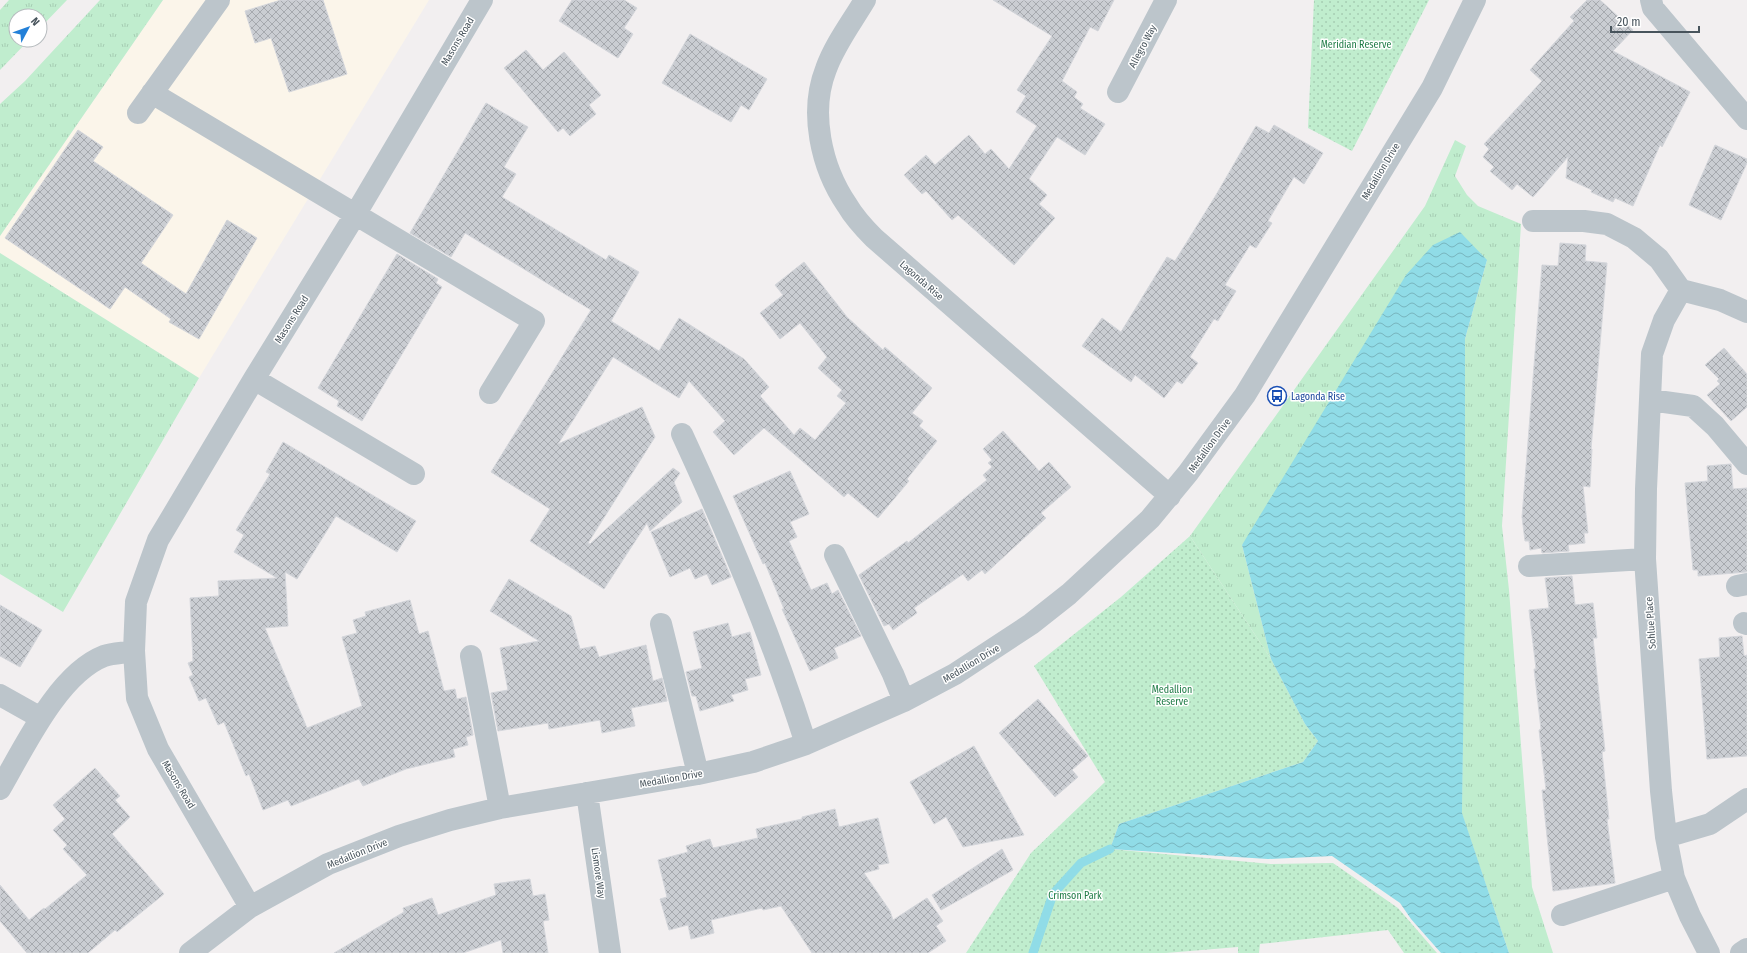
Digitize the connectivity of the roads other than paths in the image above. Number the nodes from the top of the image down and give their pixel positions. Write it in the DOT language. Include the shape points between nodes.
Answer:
graph roads {
  1 [pos="219,0"];
  2 [pos="865,0"];
  3 [pos="1166,0"];
  4 [pos="1475,0"];
  5 [pos="1651,0"];
  6 [pos="474,3"];
  7 [pos="1118,92"];
  8 [pos="152,93"];
  9 [pos="138,113"];
  10 [pos="1747,119"];
  11 [pos="355,215"];
  12 [pos="1533,221"];
  13 [pos="1681,290"];
  14 [pos="1747,312"];
  15 [pos="254,378"];
  16 [pos="490,393"];
  17 [pos="1650,400"];
  18 [pos="682,434"];
  19 [pos="1747,464"];
  20 [pos="414,474"];
  21 [pos="1170,496"];
  22 [pos="835,555"];
  23 [pos="1645,559"];
  24 [pos="1529,566"];
  25 [pos="661,624"];
  26 [pos="134,651"];
  27 [pos="471,656"];
  28 [pos="0,695"];
  29 [pos="904,701"];
  30 [pos="41,718"];
  31 [pos="806,744"];
  32 [pos="698,774"];
  33 [pos="0,789"];
  34 [pos="587,793"];
  35 [pos="1747,799"];
  36 [pos="500,808"];
  37 [pos="1666,837"];
  38 [pos="1674,878"];
  39 [pos="250,907"];
  40 [pos="1562,915"];
  41 [pos="1747,949"];
  42 [pos="190,953"];
  43 [pos="610,953"];
  44 [pos="1709,953"];
  45 [pos="1741,953"];
  1 -- 8 [label="street"];
  2 -- 21 [label="street, Lagonda Rise" via="826,68 819,104 818,123 823,149 835,184 846,205 874,238"];
  3 -- 7 [label="street, Allegro Way"];
  4 -- 21 [label="street, Medallion Drive" via="1432,88 1245,395"];
  5 -- 10 [label="street" via="1653,8"];
  6 -- 11 [label="street, Masons Road"];
  8 -- 9 [label="street"];
  8 -- 11 [label="street"];
  11 -- 15 [label="street, Masons Road"];
  11 -- 16 [label="street" via="534,321"];
  12 -- 13 [label="street" via="1584,221 1607,224 1634,238 1659,259"];
  13 -- 14 [label="street" via="1720,300"];
  13 -- 17 [label="street, Sohlue Place" via="1664,320 1652,354"];
  15 -- 20 [label="street"];
  15 -- 26 [label="street, Masons Road" via="158,540 136,602"];
  17 -- 19 [label="street" via="1692,406 1715,426"];
  17 -- 23 [label="street, Sohlue Place"];
  18 -- 31 [label="street" via="751,589"];
  21 -- 29 [label="street, Medallion Drive" via="1125,543 1032,624 955,674"];
  22 -- 29 [label="street"];
  23 -- 24 [label="street"];
  23 -- 37 [label="street, Sohlue Place"];
  25 -- 32 [label="street"];
  26 -- 30 [label="street" via="104,656 74,674"];
  26 -- 39 [label="street, Masons Road" via="138,698 158,750"];
  27 -- 36 [label="street"];
  28 -- 30 [label="street"];
  29 -- 31 [label="street, Medallion Drive"];
  30 -- 33 [label="street"];
  31 -- 32 [label="street, Medallion Drive" via="753,762"];
  32 -- 34 [label="street, Medallion Drive"];
  34 -- 36 [label="street, Medallion Drive"];
  34 -- 43 [label="street, Lismore Way"];
  35 -- 37 [label="street" via="1710,824"];
  36 -- 39 [label="street, Medallion Drive" via="392,838 328,864"];
  37 -- 38 [label="street, Sohlue Place"];
  38 -- 40 [label="street"];
  38 -- 44 [label="street, Sohlue Place"];
  39 -- 42 [label="street, Medallion Drive"];
  41 -- 45 [label="street"];
}
